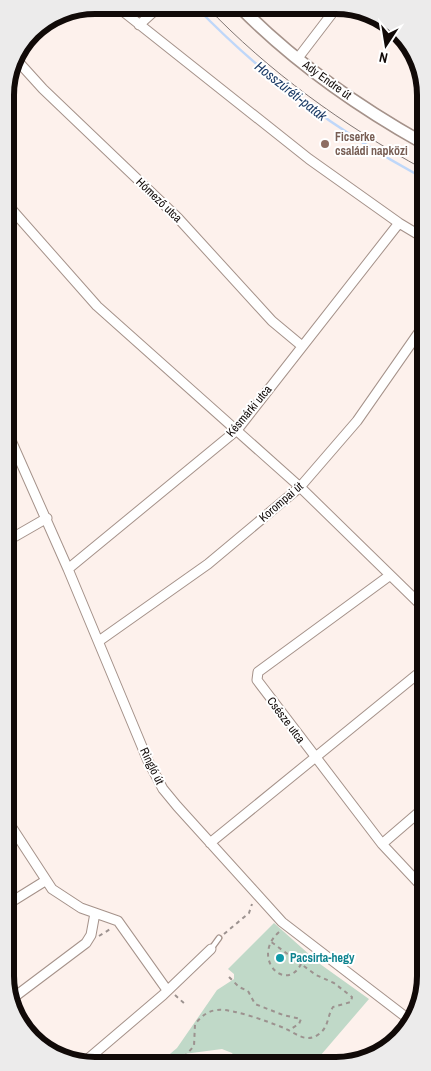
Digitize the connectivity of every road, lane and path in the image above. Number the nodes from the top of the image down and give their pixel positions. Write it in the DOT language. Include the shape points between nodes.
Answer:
graph roads {
  1 [pos="126,14"];
  2 [pos="152,14"];
  3 [pos="248,14"];
  4 [pos="332,14"];
  5 [pos="139,25"];
  6 [pos="298,58"];
  7 [pos="20,64"];
  8 [pos="417,139"];
  9 [pos="14,212"];
  10 [pos="399,223"];
  11 [pos="417,234"];
  12 [pos="417,335"];
  13 [pos="302,346"];
  14 [pos="237,430"];
  15 [pos="14,455"];
  16 [pos="300,487"];
  17 [pos="47,518"];
  18 [pos="14,537"];
  19 [pos="68,568"];
  20 [pos="389,576"];
  21 [pos="417,602"];
  22 [pos="99,641"];
  23 [pos="417,675"];
  24 [pos="316,759"];
  25 [pos="417,814"];
  26 [pos="14,831"];
  27 [pos="210,843"];
  28 [pos="382,844"];
  29 [pos="45,881"];
  30 [pos="417,881"];
  31 [pos="258,896"];
  32 [pos="14,900"];
  33 [pos="95,913"];
  34 [pos="286,926"];
  35 [pos="219,938"];
  36 [pos="270,941"];
  37 [pos="211,948"];
  38 [pos="300,964"];
  39 [pos="229,977"];
  40 [pos="167,990"];
  41 [pos="16,996"];
  42 [pos="186,1005"];
  43 [pos="406,1017"];
  44 [pos="289,1030"];
  45 [pos="91,1057"];
  46 [pos="184,1057"];
  1 -- 5 [label="street"];
  2 -- 5 [label="street"];
  3 -- 6 [label="street, Ady Endre út"];
  4 -- 6 [label="street"];
  5 -- 10 [label="street" via="309,159"];
  6 -- 8 [label="street, Ady Endre út" via="350,97"];
  7 -- 13 [label="street, Hómező utca" via="178,218 272,321"];
  9 -- 14 [label="street" via="97,306"];
  10 -- 11 [label="street"];
  10 -- 13 [label="street, Késmárki utca"];
  12 -- 16 [label="street, Korompai út" via="357,421"];
  13 -- 14 [label="street, Késmárki utca"];
  14 -- 16 [label="street"];
  14 -- 19 [label="street, Késmárki utca"];
  15 -- 17 [label="street, Ringló út"];
  16 -- 20 [label="street"];
  16 -- 22 [label="street, Korompai út" via="208,564"];
  17 -- 18 [label="street"];
  17 -- 19 [label="street, Ringló út"];
  19 -- 22 [label="street, Ringló út"];
  20 -- 21 [label="street"];
  20 -- 24 [label="street, Csésze utca" via="256,675 256,680"];
  22 -- 27 [label="street, Ringló út" via="148,761 163,789"];
  23 -- 24 [label="street"];
  24 -- 27 [label="street"];
  24 -- 28 [label="street, Csésze utca"];
  25 -- 28 [label="street"];
  26 -- 29 [label="street"];
  27 -- 31 [label="street, Ringló út"];
  28 -- 30 [label="street, Csésze utca"];
  29 -- 32 [label="street"];
  29 -- 33 [label="street" via="60,896"];
  31 -- 34 [label="street, Ringló út"];
  31 -- 35 [label="path" via="249,913"];
  33 -- 40 [label="street" via="118,921"];
  33 -- 41 [label="street" via="86,943"];
  34 -- 36 [label="path"];
  34 -- 43 [label="street, Ringló út"];
  35 -- 37 [label="lane"];
  36 -- 38 [label="path"];
  36 -- 38 [label="path" via="267,957 272,969 284,975 294,973"];
  37 -- 40 [label="street"];
  38 -- 44 [label="path" via="334,983 352,1000 333,1007 327,1026 313,1037 303,1038"];
  39 -- 44 [label="path" via="248,991 256,1004 301,1018 299,1024"];
  40 -- 42 [label="path"];
  40 -- 45 [label="street"];
  44 -- 46 [label="path" via="215,1010 195,1024 194,1046"];
}
